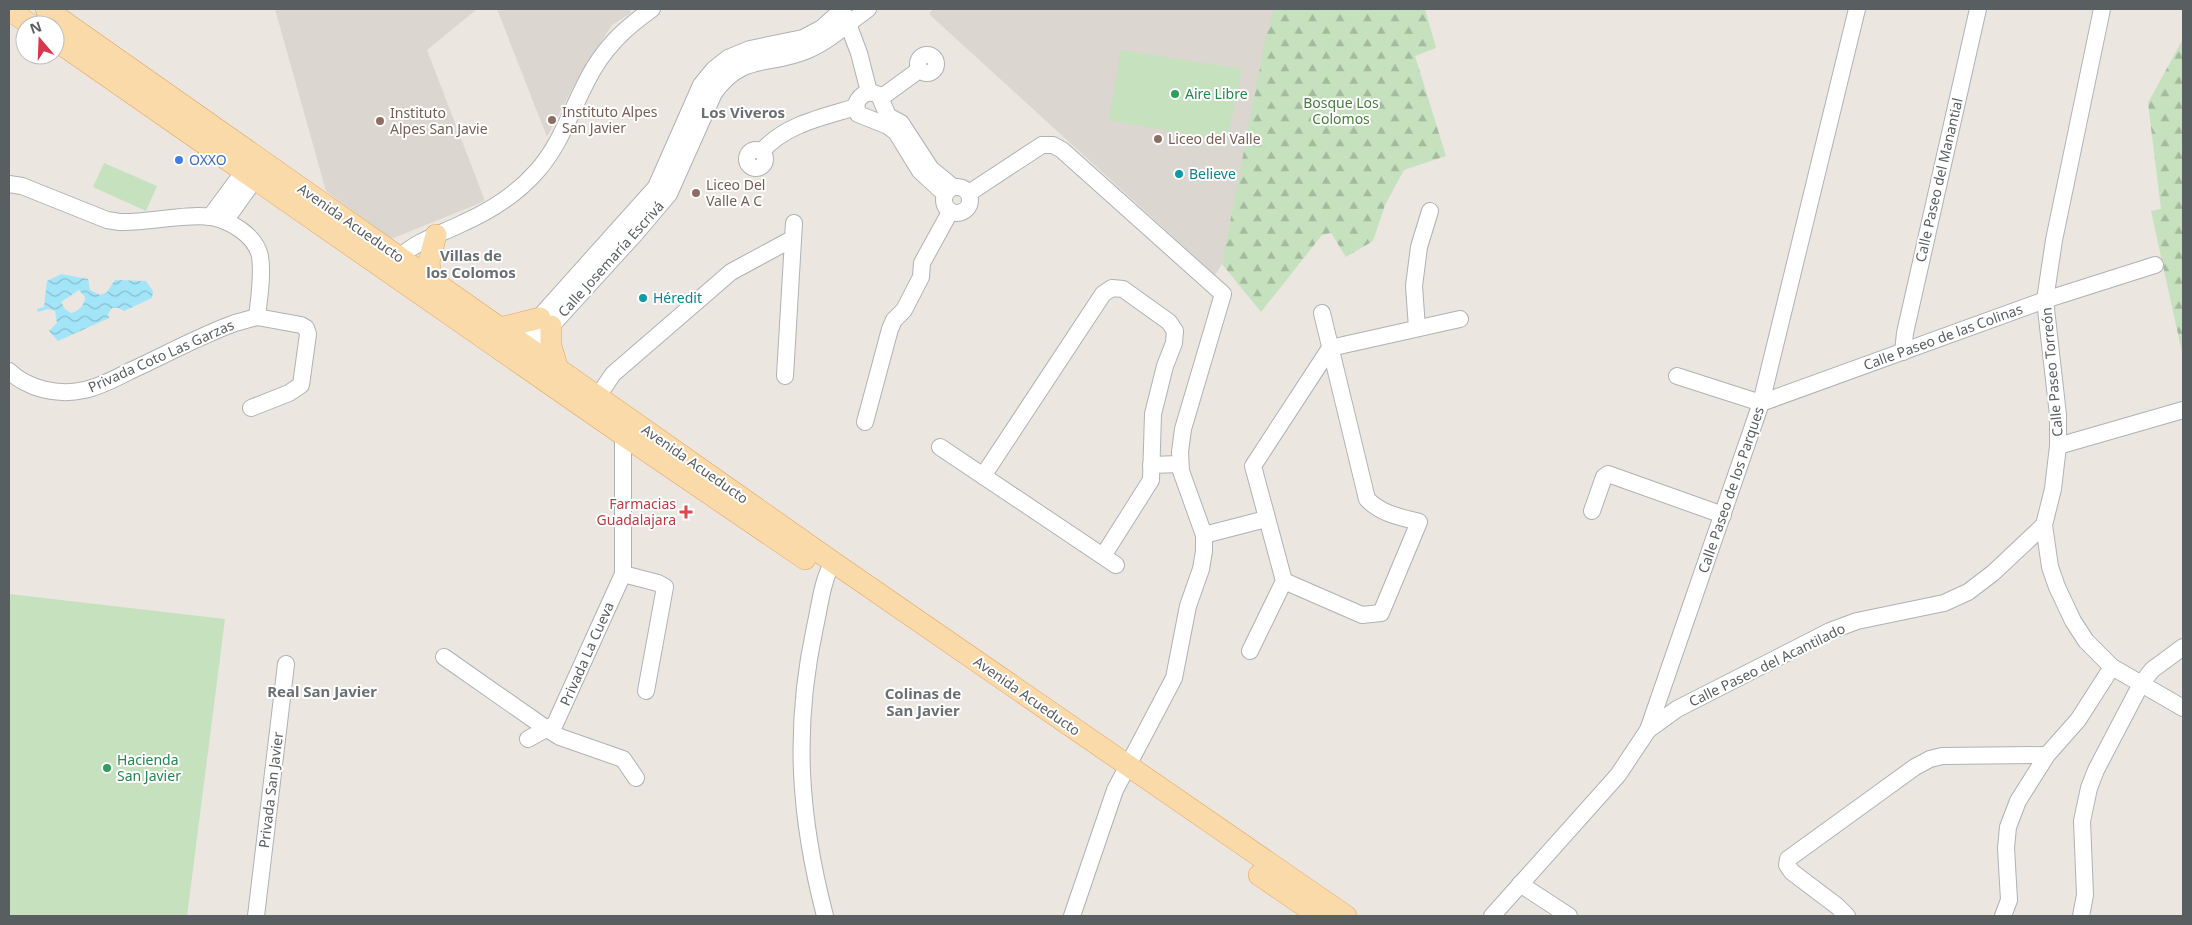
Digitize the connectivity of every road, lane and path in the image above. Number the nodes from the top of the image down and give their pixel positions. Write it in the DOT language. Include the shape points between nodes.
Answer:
graph roads {
  1 [pos="46,9"];
  2 [pos="652,9"];
  3 [pos="868,9"];
  4 [pos="1857,9"];
  5 [pos="1978,9"];
  6 [pos="2102,9"];
  7 [pos="843,17"];
  8 [pos="65,47"];
  9 [pos="919,70"];
  10 [pos="866,101"];
  11 [pos="762,151"];
  12 [pos="249,175"];
  13 [pos="9,184"];
  14 [pos="949,191"];
  15 [pos="969,193"];
  16 [pos="1430,211"];
  17 [pos="950,212"];
  18 [pos="218,219"];
  19 [pos="436,235"];
  20 [pos="400,257"];
  21 [pos="2155,265"];
  22 [pos="431,279"];
  23 [pos="2045,300"];
  24 [pos="1322,313"];
  25 [pos="257,317"];
  26 [pos="1460,319"];
  27 [pos="545,322"];
  28 [pos="500,328"];
  29 [pos="1417,328"];
  30 [pos="1330,348"];
  31 [pos="519,352"];
  32 [pos="1903,352"];
  33 [pos="556,366"];
  34 [pos="9,372"];
  35 [pos="785,376"];
  36 [pos="1677,376"];
  37 [pos="598,396"];
  38 [pos="1761,403"];
  39 [pos="251,408"];
  40 [pos="2183,410"];
  41 [pos="865,422"];
  42 [pos="615,423"];
  43 [pos="2058,446"];
  44 [pos="940,447"];
  45 [pos="1180,464"];
  46 [pos="1151,465"];
  47 [pos="983,476"];
  48 [pos="1592,511"];
  49 [pos="1723,514"];
  50 [pos="1266,519"];
  51 [pos="2044,525"];
  52 [pos="1204,535"];
  53 [pos="830,568"];
  54 [pos="623,574"];
  55 [pos="1284,582"];
  56 [pos="2183,647"];
  57 [pos="1250,651"];
  58 [pos="444,658"];
  59 [pos="286,664"];
  60 [pos="2112,667"];
  61 [pos="2141,684"];
  62 [pos="646,691"];
  63 [pos="2183,708"];
  64 [pos="546,729"];
  65 [pos="1648,730"];
  66 [pos="528,739"];
  67 [pos="2047,755"];
  68 [pos="1124,772"];
  69 [pos="636,778"];
  70 [pos="1520,884"];
  71 [pos="256,916"];
  72 [pos="825,916"];
  73 [pos="1072,916"];
  74 [pos="1319,916"];
  75 [pos="1346,916"];
  76 [pos="1492,916"];
  77 [pos="1569,916"];
  78 [pos="1847,916"];
  79 [pos="2003,916"];
  80 [pos="2081,916"];
  1 -- 20 [label="main road, Avenida Acueducto"];
  2 -- 19 [label="street" via="627,27 608,48 552,151 537,171 516,191 485,212"];
  3 -- 7 [label="street, Calle Josemaría Escrivá"];
  4 -- 38 [label="street, Calle Paseo de los Parques"];
  5 -- 32 [label="street, Calle Paseo del Manantial"];
  6 -- 23 [label="street, Calle Paseo Torreón"];
  7 -- 10 [label="street"];
  7 -- 27 [label="street, Calle Josemaría Escrivá" via="803,38 750,49 728,58 714,69 701,85 694,119 630,228"];
  8 -- 12 [label="main road, Avenida Acueducto"];
  9 -- 10 [label="street"];
  10 -- 11 [label="street" via="797,135 783,135 772,140"];
  10 -- 14 [label="street" via="896,132 920,171"];
  10 -- 14 [label="street" via="901,123"];
  12 -- 18 [label="street"];
  12 -- 31 [label="main road, Avenida Acueducto"];
  13 -- 18 [label="street" via="22,186 107,220"];
  14 -- 15 [label="street" via="959,187"];
  14 -- 17 [label="street" via="944,201"];
  15 -- 17 [label="street" via="971,198 967,210 956,214"];
  15 -- 45 [label="street" via="1042,145 1053,145 1223,294 1183,429"];
  16 -- 29 [label="street" via="1419,247 1414,286"];
  17 -- 41 [label="street" via="895,306 894,320"];
  18 -- 25 [label="street" via="247,235 259,253"];
  19 -- 20 [label="street" via="412,245"];
  19 -- 22 [label="main road" via="429,262"];
  20 -- 22 [label="main road, Avenida Acueducto"];
  21 -- 23 [label="street, Calle Paseo de las Colinas"];
  22 -- 28 [label="main road, Avenida Acueducto"];
  23 -- 32 [label="street, Calle Paseo de las Colinas"];
  23 -- 43 [label="street, Calle Paseo Torreón" via="2058,415"];
  24 -- 30 [label="street"];
  25 -- 34 [label="street, Privada Coto Las Garzas" via="219,329 84,390 59,393 36,388"];
  25 -- 39 [label="street, Privada Coto Las Garzas" via="301,324 306,328 308,342 301,385"];
  26 -- 29 [label="street"];
  27 -- 28 [label="main road"];
  27 -- 31 [label="street, Calle Josemaría Escrivá"];
  27 -- 33 [label="main road"];
  28 -- 31 [label="main road, Avenida Acueducto"];
  29 -- 30 [label="street"];
  30 -- 50 [label="street" via="1253,466"];
  30 -- 55 [label="street" via="1367,500 1390,514 1418,522 1381,613 1362,615"];
  31 -- 33 [label="main road, Avenida Acueducto"];
  31 -- 42 [label="main road, Avenida Acueducto"];
  32 -- 38 [label="street, Calle Paseo de las Colinas"];
  33 -- 37 [label="main road, Avenida Acueducto"];
  35 -- 37 [label="street" via="793,231 731,272 613,374"];
  36 -- 38 [label="street"];
  37 -- 42 [label="main road, Avenida Acueducto"];
  38 -- 49 [label="street, Calle Paseo de los Parques"];
  40 -- 43 [label="street"];
  42 -- 53 [label="main road, Avenida Acueducto"];
  42 -- 54 [label="street, Privada La Cueva"];
  43 -- 51 [label="street, Calle Paseo Torreón" via="2053,489"];
  44 -- 47 [label="street"];
  45 -- 46 [label="street"];
  45 -- 52 [label="street"];
  46 -- 47 [label="street" via="1151,480 1109,561"];
  46 -- 47 [label="street" via="1154,414 1175,331 1170,322 1122,289 1112,288 1103,294"];
  48 -- 49 [label="street" via="1608,474"];
  49 -- 65 [label="street, Calle Paseo de los Parques"];
  50 -- 52 [label="street"];
  50 -- 55 [label="street"];
  51 -- 60 [label="street, Calle Paseo Torreón" via="2050,567 2061,598 2086,641"];
  51 -- 65 [label="street, Calle Paseo del Acantilado" via="1993,574 1968,592 1944,603 1857,621 1830,631 1677,709"];
  52 -- 68 [label="street" via="1201,569 1188,606 1174,678"];
  53 -- 68 [label="main road, Avenida Acueducto"];
  53 -- 72 [label="street" via="810,652 801,735 805,825"];
  54 -- 62 [label="street" via="665,587"];
  54 -- 64 [label="street, Privada La Cueva" via="556,724"];
  55 -- 57 [label="street"];
  56 -- 61 [label="street" via="2152,670"];
  58 -- 64 [label="street"];
  59 -- 71 [label="street, Privada San Javier"];
  60 -- 61 [label="street, Calle Paseo Torreón"];
  60 -- 67 [label="street" via="2078,720"];
  61 -- 63 [label="street, Calle Paseo Torreón"];
  61 -- 80 [label="street" via="2096,770 2084,806 2081,839 2085,895"];
  64 -- 66 [label="street, Privada La Cueva"];
  64 -- 69 [label="street" via="623,759"];
  65 -- 70 [label="street, Calle Paseo de los Parques" via="1618,775"];
  67 -- 78 [label="street" via="1942,756 1930,760 1788,859 1787,865 1792,872"];
  67 -- 79 [label="street" via="2018,801 2008,827 2009,900"];
  68 -- 73 [label="street"];
  68 -- 74 [label="main road, Avenida Acueducto"];
  68 -- 75 [label="main road, Avenida Acueducto"];
  70 -- 76 [label="street, Calle Paseo de los Parques"];
  70 -- 77 [label="street"];
}
